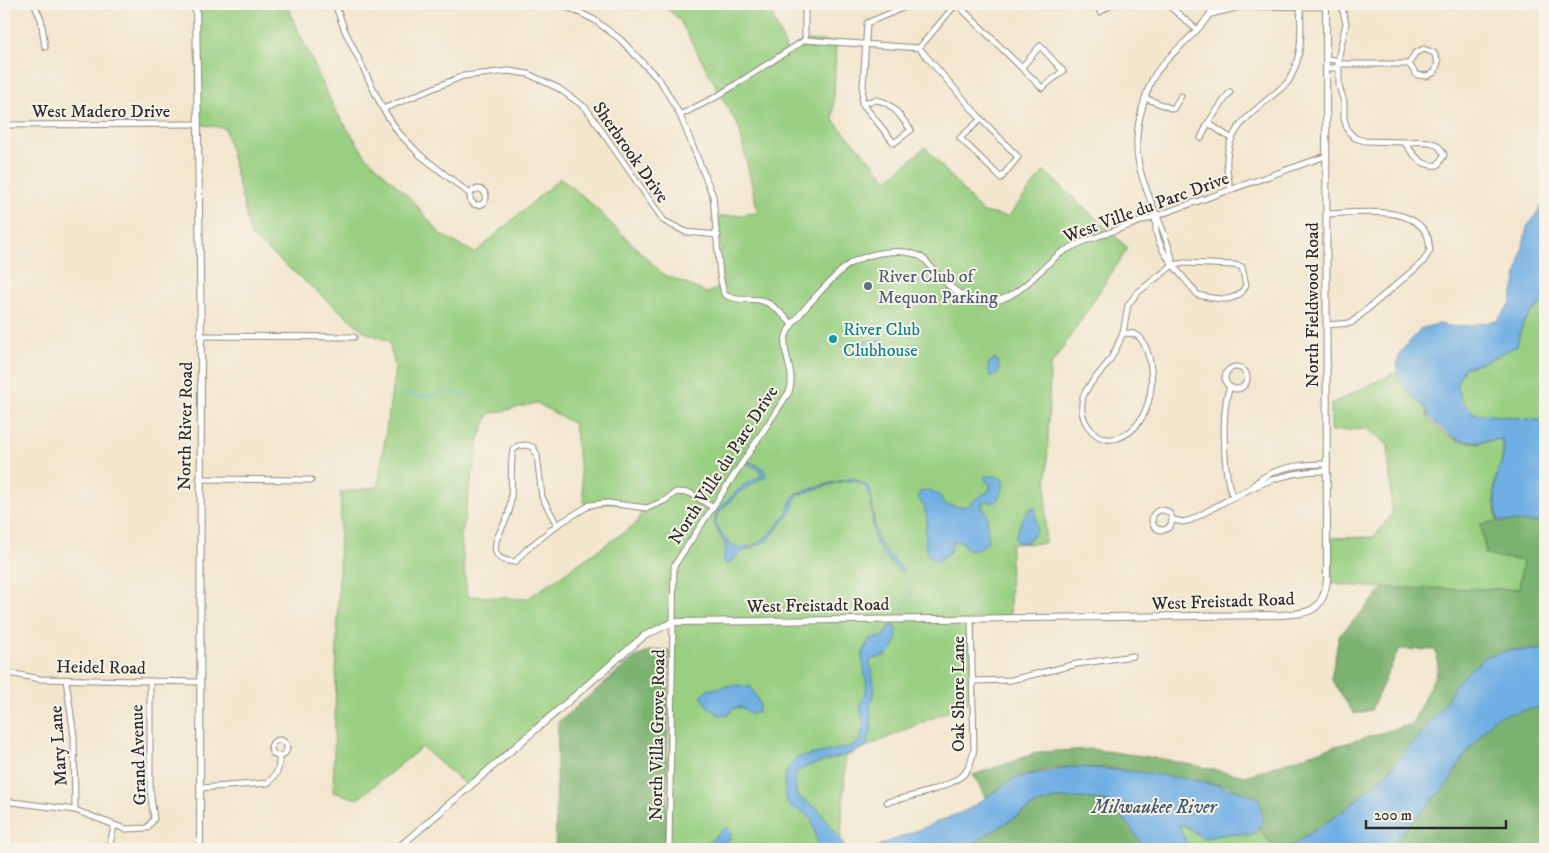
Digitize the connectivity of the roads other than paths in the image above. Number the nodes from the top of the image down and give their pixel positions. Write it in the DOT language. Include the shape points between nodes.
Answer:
graph roads {
  1 [pos="34,4"];
  2 [pos="196,4"];
  3 [pos="335,4"];
  4 [pos="561,4"];
  5 [pos="805,4"];
  6 [pos="912,4"];
  7 [pos="956,4"];
  8 [pos="1112,4"];
  9 [pos="1167,4"];
  10 [pos="1216,4"];
  11 [pos="1341,4"];
  12 [pos="1255,5"];
  13 [pos="1326,5"];
  14 [pos="1300,7"];
  15 [pos="1100,12"];
  16 [pos="1211,14"];
  17 [pos="1196,29"];
  18 [pos="805,40"];
  19 [pos="867,43"];
  20 [pos="46,46"];
  21 [pos="919,48"];
  22 [pos="1327,60"];
  23 [pos="1340,64"];
  24 [pos="1409,64"];
  25 [pos="1022,67"];
  26 [pos="1327,68"];
  27 [pos="1230,92"];
  28 [pos="1181,96"];
  29 [pos="1144,98"];
  30 [pos="862,103"];
  31 [pos="382,109"];
  32 [pos="680,115"];
  33 [pos="982,119"];
  34 [pos="1208,123"];
  35 [pos="198,124"];
  36 [pos="4,125"];
  37 [pos="1201,138"];
  38 [pos="1232,139"];
  39 [pos="1404,142"];
  40 [pos="1326,156"];
  41 [pos="1231,190"];
  42 [pos="470,194"];
  43 [pos="1327,214"];
  44 [pos="1156,217"];
  45 [pos="718,235"];
  46 [pos="1173,265"];
  47 [pos="792,324"];
  48 [pos="1327,325"];
  49 [pos="1123,333"];
  50 [pos="201,336"];
  51 [pos="354,337"];
  52 [pos="1230,387"];
  53 [pos="1326,467"];
  54 [pos="199,480"];
  55 [pos="311,480"];
  56 [pos="1233,497"];
  57 [pos="712,506"];
  58 [pos="1173,520"];
  59 [pos="557,525"];
  60 [pos="1320,605"];
  61 [pos="971,619"];
  62 [pos="673,622"];
  63 [pos="1133,656"];
  64 [pos="4,672"];
  65 [pos="66,680"];
  66 [pos="150,681"];
  67 [pos="972,681"];
  68 [pos="199,682"];
  69 [pos="278,757"];
  70 [pos="200,788"];
  71 [pos="4,801"];
  72 [pos="887,802"];
  73 [pos="75,810"];
  74 [pos="114,826"];
  75 [pos="109,849"];
  76 [pos="200,849"];
  77 [pos="397,849"];
  78 [pos="669,849"];
  1 -- 20 [label="street"];
  2 -- 35 [label="street, North River Road"];
  3 -- 31 [label="street"];
  4 -- 32 [label="street" via="593,19 620,39 660,82"];
  5 -- 18 [label="street"];
  6 -- 19 [label="street" via="868,24"];
  7 -- 21 [label="street"];
  7 -- 25 [label="street"];
  8 -- 15 [label="street"];
  9 -- 17 [label="street"];
  10 -- 16 [label="street"];
  11 -- 23 [label="street" via="1346,23 1341,39"];
  12 -- 14 [label="street"];
  12 -- 16 [label="street"];
  13 -- 14 [label="street"];
  13 -- 22 [label="street, North Fieldwood Road"];
  14 -- 38 [label="street" via="1301,46 1293,72 1282,87 1236,128"];
  16 -- 17 [label="street"];
  17 -- 29 [label="street" via="1154,75"];
  18 -- 19 [label="street"];
  18 -- 32 [label="street" via="716,97"];
  19 -- 21 [label="street"];
  19 -- 30 [label="street"];
  21 -- 33 [label="street"];
  22 -- 23 [label="street"];
  22 -- 26 [label="street, North Fieldwood Road"];
  23 -- 24 [label="street"];
  23 -- 26 [label="street"];
  23 -- 39 [label="street" via="1339,86 1348,131 1365,141"];
  24 -- 24 [label="street" via="1417,75 1426,76 1435,72 1438,62 1434,53 1424,49 1415,53"];
  25 -- 25 [label="street" via="1042,88 1063,71 1040,46"];
  26 -- 40 [label="street, North Fieldwood Road"];
  27 -- 34 [label="street"];
  28 -- 29 [label="street" via="1173,109"];
  29 -- 44 [label="street" via="1136,137 1138,161 1143,185"];
  30 -- 30 [label="street" via="894,144 911,130 885,101"];
  31 -- 42 [label="street" via="408,144"];
  31 -- 45 [label="street, Sherbrook Drive" via="463,76 509,71 528,74 558,88 586,108 664,221 686,232"];
  32 -- 45 [label="street" via="713,196"];
  33 -- 33 [label="street" via="1018,157 1002,178 960,138"];
  34 -- 37 [label="street"];
  34 -- 38 [label="street"];
  35 -- 36 [label="street, West Madero Drive"];
  35 -- 50 [label="street, North River Road"];
  38 -- 41 [label="street" via="1226,162"];
  39 -- 39 [label="street" via="1426,165 1438,165 1444,155 1435,142"];
  40 -- 41 [label="street, West Ville du Parc Drive"];
  40 -- 43 [label="street, North Fieldwood Road"];
  41 -- 44 [label="street, West Ville du Parc Drive"];
  43 -- 48 [label="street, North Fieldwood Road"];
  43 -- 48 [label="street" via="1392,213 1407,217 1427,235 1430,250 1423,262 1351,323"];
  44 -- 46 [label="street"];
  44 -- 47 [label="street, West Ville du Parc Drive" via="1085,241 1060,254 1034,278 1000,300 986,302 959,294 924,259 911,253 861,258 847,266"];
  45 -- 47 [label="street" via="724,294 735,299 766,302"];
  46 -- 46 [label="street" via="1198,295 1232,298 1239,296 1246,285 1242,267"];
  46 -- 49 [label="street" via="1128,305"];
  47 -- 57 [label="street, North Ville du Parc Drive" via="785,342 792,375 789,392"];
  48 -- 53 [label="street, North Fieldwood Road"];
  49 -- 49 [label="street" via="1109,362 1083,396 1082,409 1090,428 1102,438 1112,440 1138,425 1151,390 1145,348 1140,338"];
  50 -- 51 [label="street"];
  50 -- 54 [label="street, North River Road"];
  52 -- 52 [label="street" via="1243,387 1247,377 1244,371 1234,368 1228,371 1225,378"];
  52 -- 56 [label="street" via="1226,401 1226,472"];
  53 -- 56 [label="street" via="1304,468 1256,481"];
  53 -- 60 [label="street, North Fieldwood Road" via="1328,580"];
  54 -- 55 [label="street"];
  54 -- 68 [label="street, North River Road"];
  56 -- 58 [label="street" via="1191,520"];
  57 -- 59 [label="street" via="690,493 676,492 647,508 608,503 590,505"];
  57 -- 62 [label="street, North Ville du Parc Drive" via="674,566"];
  58 -- 58 [label="street" via="1170,514 1161,510 1155,513 1152,522 1162,531 1171,526"];
  59 -- 59 [label="street" via="542,498 537,455 533,447 518,446 513,450 511,459 513,490 508,514 495,546 496,553 501,559 515,562"];
  60 -- 61 [label="street, West Freistadt Road" via="1303,614 1282,615"];
  61 -- 62 [label="street, West Freistadt Road"];
  61 -- 67 [label="street, Oak Shore Lane"];
  62 -- 77 [label="street, West Freistadt Road" via="644,636"];
  62 -- 78 [label="street, North Villa Grove Road"];
  63 -- 67 [label="street" via="1077,664 1010,680"];
  64 -- 65 [label="street, Heidel Road" via="27,678"];
  65 -- 66 [label="street, Heidel Road"];
  65 -- 73 [label="street, Mary Lane" via="74,736"];
  66 -- 68 [label="street, Heidel Road"];
  66 -- 74 [label="street, Grand Avenue" via="153,822 141,830"];
  67 -- 72 [label="street, Oak Shore Lane" via="974,749 964,774 927,791"];
  68 -- 70 [label="street, North River Road"];
  69 -- 70 [label="street" via="280,765 276,775 268,782"];
  70 -- 76 [label="street, North River Road"];
  71 -- 73 [label="street, Grand Avenue"];
  73 -- 74 [label="street, Grand Avenue"];
  74 -- 75 [label="street"];
}
